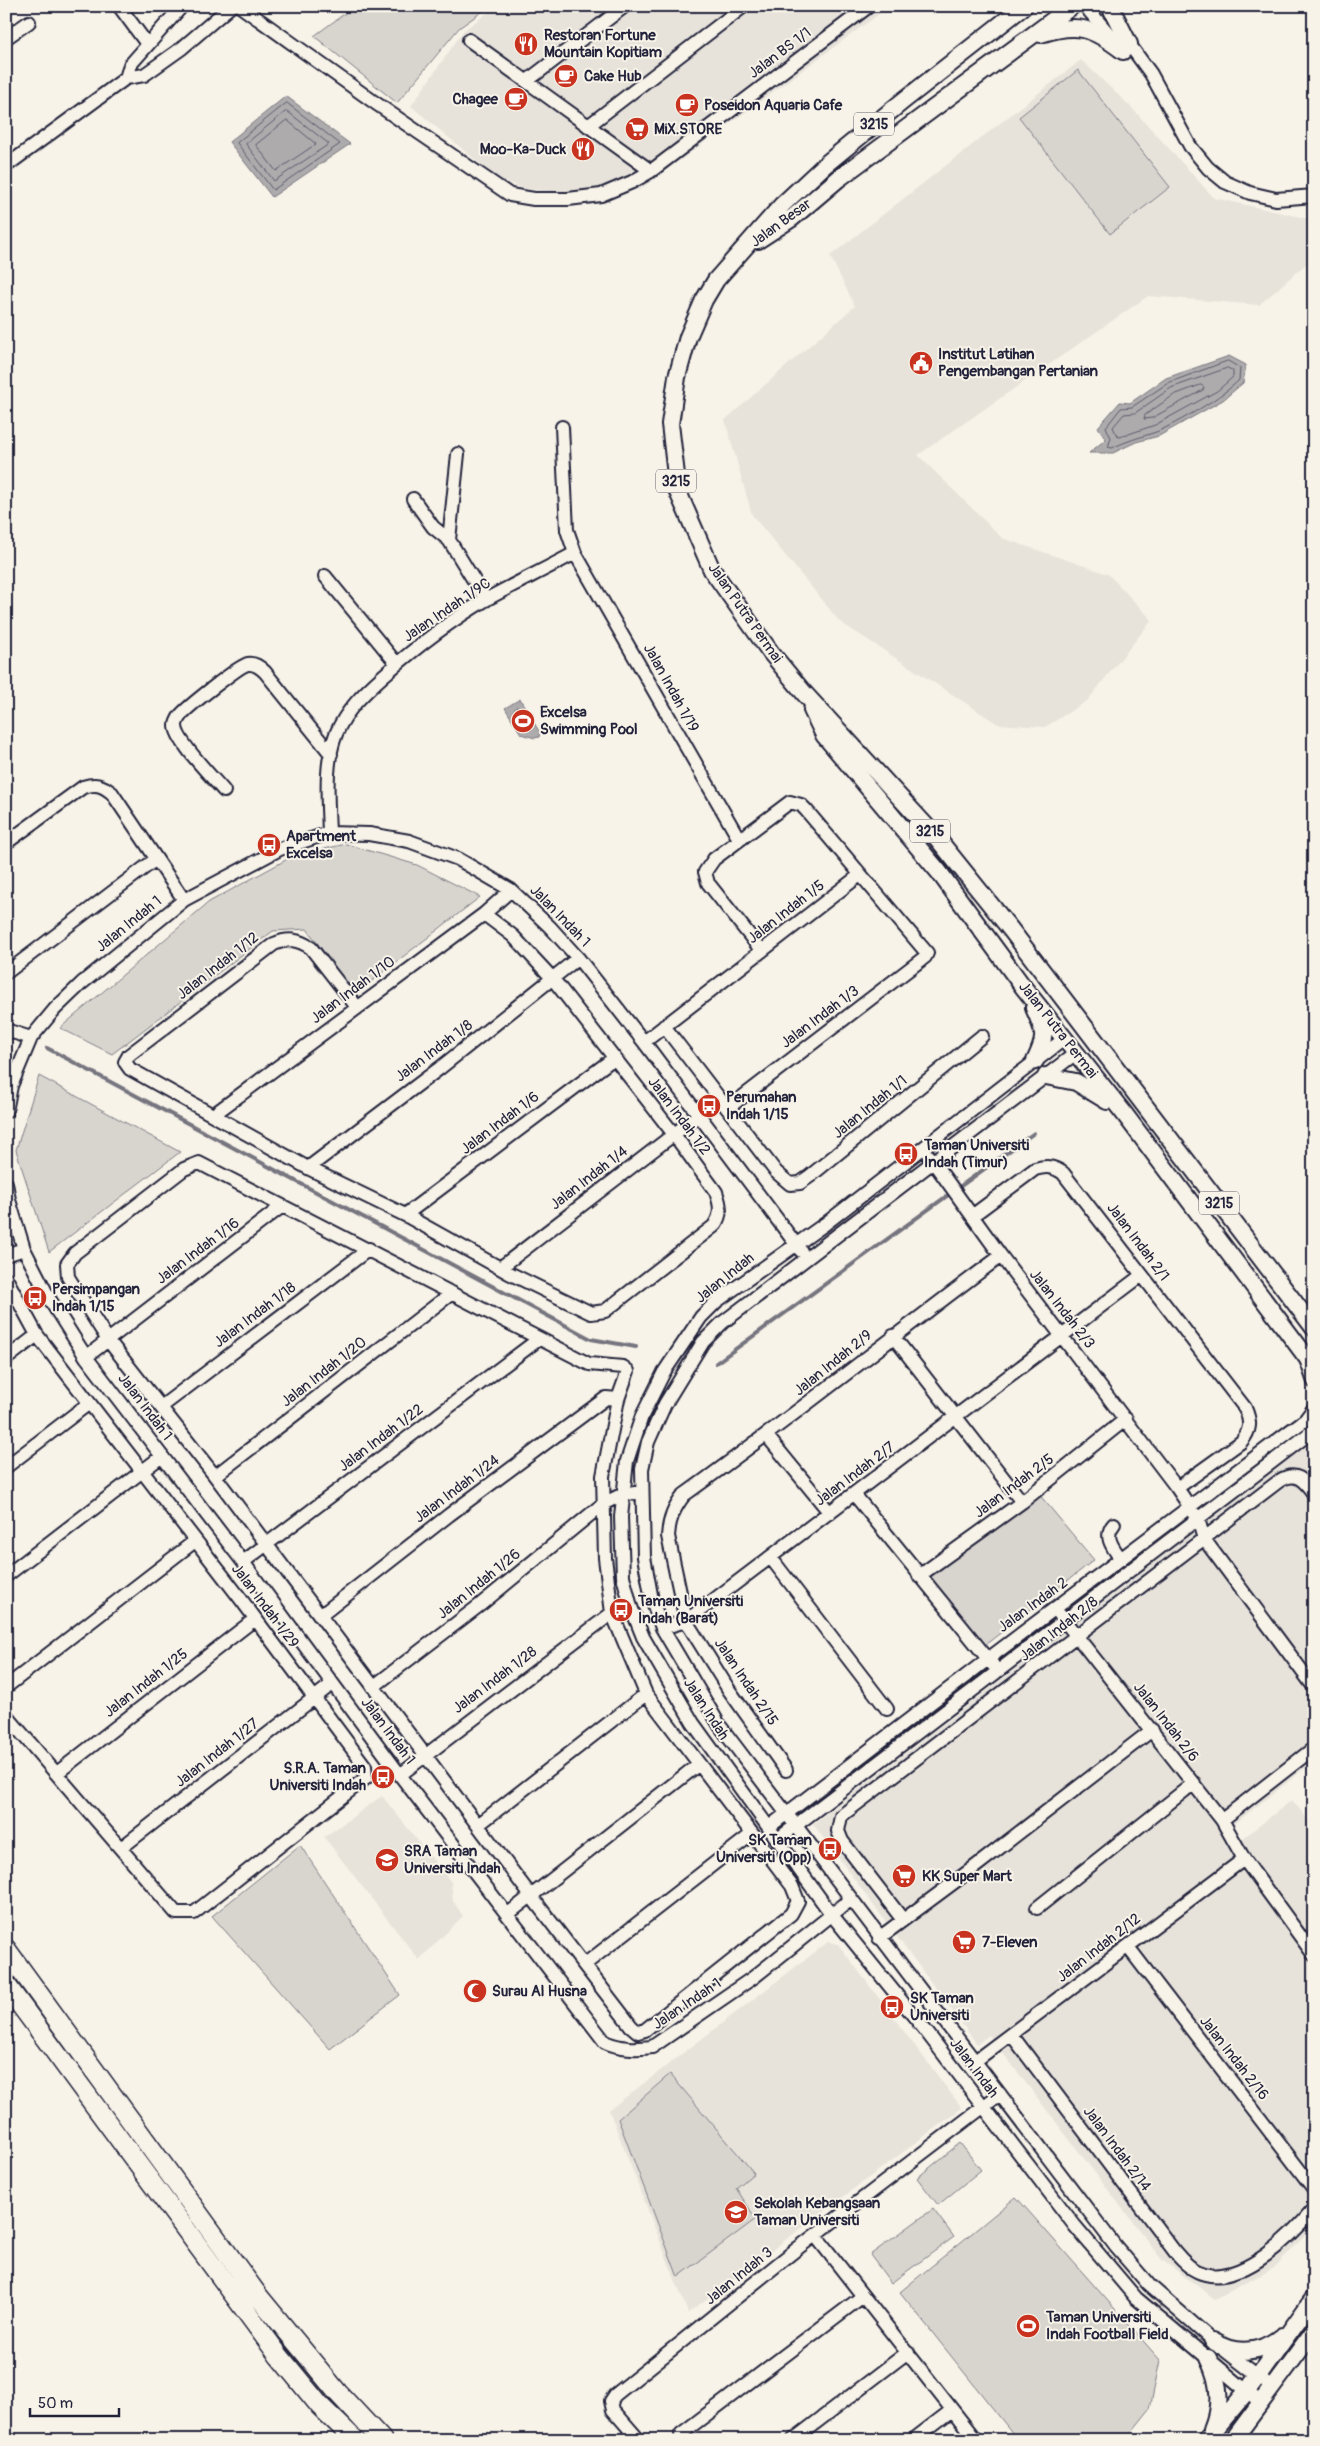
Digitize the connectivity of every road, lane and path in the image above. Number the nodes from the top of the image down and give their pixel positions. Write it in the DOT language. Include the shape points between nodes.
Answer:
graph roads {
  1 [pos="119,6"];
  2 [pos="182,6"];
  3 [pos="231,6"];
  4 [pos="240,6"];
  5 [pos="625,6"];
  6 [pos="744,6"];
  7 [pos="869,6"];
  8 [pos="1072,6"];
  9 [pos="1085,6"];
  10 [pos="1101,6"];
  11 [pos="1110,6"];
  12 [pos="1021,8"];
  13 [pos="29,22"];
  14 [pos="6,38"];
  15 [pos="1028,38"];
  16 [pos="469,40"];
  17 [pos="147,44"];
  18 [pos="1126,48"];
  19 [pos="126,78"];
  20 [pos="527,82"];
  21 [pos="588,126"];
  22 [pos="6,166"];
  23 [pos="651,172"];
  24 [pos="1314,196"];
  25 [pos="742,251"];
  26 [pos="562,427"];
  27 [pos="458,454"];
  28 [pos="413,499"];
  29 [pos="449,540"];
  30 [pos="575,553"];
  31 [pos="326,576"];
  32 [pos="486,600"];
  33 [pos="397,664"];
  34 [pos="804,693"];
  35 [pos="300,715"];
  36 [pos="335,736"];
  37 [pos="331,754"];
  38 [pos="224,791"];
  39 [pos="329,833"];
  40 [pos="739,839"];
  41 [pos="6,843"];
  42 [pos="156,859"];
  43 [pos="860,875"];
  44 [pos="511,890"];
  45 [pos="184,900"];
  46 [pos="484,914"];
  47 [pos="762,951"];
  48 [pos="578,958"];
  49 [pos="6,973"];
  50 [pos="1047,977"];
  51 [pos="553,979"];
  52 [pos="1024,988"];
  53 [pos="357,1007"];
  54 [pos="664,1026"];
  55 [pos="6,1030"];
  56 [pos="982,1036"];
  57 [pos="31,1038"];
  58 [pos="644,1042"];
  59 [pos="1073,1043"];
  60 [pos="614,1058"];
  61 [pos="1035,1061"];
  62 [pos="1046,1076"];
  63 [pos="1122,1078"];
  64 [pos="728,1108"];
  65 [pos="6,1111"];
  66 [pos="1123,1112"];
  67 [pos="213,1115"];
  68 [pos="699,1115"];
  69 [pos="674,1133"];
  70 [pos="923,1149"];
  71 [pos="934,1162"];
  72 [pos="308,1168"];
  73 [pos="6,1183"];
  74 [pos="281,1207"];
  75 [pos="404,1215"];
  76 [pos="972,1216"];
  77 [pos="795,1245"];
  78 [pos="24,1249"];
  79 [pos="369,1249"];
  80 [pos="6,1255"];
  81 [pos="1001,1256"];
  82 [pos="807,1259"];
  83 [pos="500,1268"];
  84 [pos="1142,1275"];
  85 [pos="6,1278"];
  86 [pos="452,1293"];
  87 [pos="1314,1328"];
  88 [pos="1062,1334"];
  89 [pos="37,1335"];
  90 [pos="893,1336"];
  91 [pos="539,1339"];
  92 [pos="108,1340"];
  93 [pos="86,1357"];
  94 [pos="6,1359"];
  95 [pos="1310,1361"];
  96 [pos="1314,1382"];
  97 [pos="618,1399"];
  98 [pos="88,1404"];
  99 [pos="161,1408"];
  100 [pos="1314,1408"];
  101 [pos="956,1417"];
  102 [pos="1126,1419"];
  103 [pos="1314,1430"];
  104 [pos="767,1436"];
  105 [pos="162,1456"];
  106 [pos="6,1467"];
  107 [pos="142,1471"];
  108 [pos="215,1476"];
  109 [pos="1177,1488"];
  110 [pos="642,1492"];
  111 [pos="854,1494"];
  112 [pos="1314,1494"];
  113 [pos="622,1495"];
  114 [pos="684,1496"];
  115 [pos="1022,1502"];
  116 [pos="602,1504"];
  117 [pos="1190,1506"];
  118 [pos="830,1513"];
  119 [pos="1198,1519"];
  120 [pos="1114,1524"];
  121 [pos="1204,1539"];
  122 [pos="195,1540"];
  123 [pos="266,1544"];
  124 [pos="771,1558"];
  125 [pos="1121,1559"];
  126 [pos="243,1562"];
  127 [pos="6,1576"];
  128 [pos="919,1576"];
  129 [pos="1055,1609"];
  130 [pos="612,1613"];
  131 [pos="320,1616"];
  132 [pos="255,1619"];
  133 [pos="686,1621"];
  134 [pos="1064,1621"];
  135 [pos="662,1628"];
  136 [pos="1078,1637"];
  137 [pos="988,1659"];
  138 [pos="998,1671"];
  139 [pos="332,1684"];
  140 [pos="6,1687"];
  141 [pos="373,1687"];
  142 [pos="1314,1687"];
  143 [pos="646,1694"];
  144 [pos="315,1697"];
  145 [pos="888,1708"];
  146 [pos="6,1715"];
  147 [pos="1152,1730"];
  148 [pos="1314,1748"];
  149 [pos="424,1756"];
  150 [pos="699,1764"];
  151 [pos="786,1770"];
  152 [pos="56,1773"];
  153 [pos="400,1775"];
  154 [pos="1194,1783"];
  155 [pos="786,1814"];
  156 [pos="1222,1820"];
  157 [pos="478,1825"];
  158 [pos="795,1826"];
  159 [pos="769,1827"];
  160 [pos="752,1834"];
  161 [pos="778,1839"];
  162 [pos="121,1848"];
  163 [pos="1244,1859"];
  164 [pos="531,1896"];
  165 [pos="850,1900"];
  166 [pos="1037,1908"];
  167 [pos="508,1914"];
  168 [pos="832,1915"];
  169 [pos="903,1920"];
  170 [pos="879,1938"];
  171 [pos="1128,1947"];
  172 [pos="6,1949"];
  173 [pos="1314,1955"];
  174 [pos="584,1965"];
  175 [pos="6,1985"];
  176 [pos="940,2017"];
  177 [pos="925,2030"];
  178 [pos="1011,2034"];
  179 [pos="975,2061"];
  180 [pos="1000,2094"];
  181 [pos="983,2106"];
  182 [pos="1314,2189"];
  183 [pos="1314,2209"];
  184 [pos="815,2235"];
  185 [pos="864,2296"];
  186 [pos="1314,2298"];
  187 [pos="1293,2328"];
  188 [pos="1314,2331"];
  189 [pos="1213,2341"];
  190 [pos="908,2352"];
  191 [pos="1208,2358"];
  192 [pos="1257,2376"];
  193 [pos="1273,2388"];
  194 [pos="1247,2391"];
  195 [pos="1261,2403"];
  196 [pos="952,2410"];
  197 [pos="681,2434"];
  198 [pos="1208,2438"];
  199 [pos="355,2440"];
  200 [pos="382,2440"];
  201 [pos="639,2440"];
  202 [pos="793,2440"];
  203 [pos="913,2440"];
  204 [pos="976,2440"];
  205 [pos="1233,2440"];
  1 -- 17 [label="street"];
  2 -- 17 [label="street"];
  3 -- 19 [label="street" via="144,75"];
  4 -- 23 [label="street, Jalan BS 1/1" via="510,195 568,200 601,195"];
  5 -- 20 [label="street"];
  6 -- 21 [label="street"];
  7 -- 23 [label="street, Jalan BS 1/1"];
  8 -- 15 [label="main road, Jalan Besar / 3215"];
  9 -- 18 [label="street"];
  10 -- 18 [label="street"];
  11 -- 18 [label="main road"];
  12 -- 25 [label="main road, Jalan Besar / 3215" via="826,164 782,204"];
  13 -- 14 [label="street"];
  15 -- 18 [label="main road" via="1059,28 1083,27"];
  15 -- 25 [label="main road, Jalan Besar / 3215" via="838,179 792,218"];
  16 -- 20 [label="street"];
  17 -- 19 [label="street" via="130,65"];
  18 -- 24 [label="street" via="1151,74 1190,146 1225,182 1250,193 1276,199"];
  19 -- 22 [label="street"];
  20 -- 21 [label="street"];
  21 -- 23 [label="street"];
  25 -- 34 [label="main road, Jalan Putra Permai / 3215" via="716,280 688,337 677,377 670,424 674,467 678,492 712,570"];
  26 -- 30 [label="street" via="567,530"];
  27 -- 29 [label="street"];
  28 -- 29 [label="street" via="433,527"];
  29 -- 32 [label="street"];
  30 -- 32 [label="street, Jalan Indah 1/9C"];
  30 -- 40 [label="street, Jalan Indah 1/19"];
  31 -- 33 [label="street"];
  32 -- 33 [label="street, Jalan Indah 1/9C"];
  33 -- 36 [label="street, Jalan Indah 1/9C" via="351,707"];
  34 -- 50 [label="main road, Jalan Putra Permai / 3215" via="937,838"];
  34 -- 52 [label="main road, Jalan Putra Permai / 3215" via="824,735 939,872"];
  35 -- 36 [label="street"];
  35 -- 37 [label="street"];
  35 -- 38 [label="street" via="265,672 254,664 241,666 181,714 176,726 180,738"];
  36 -- 37 [label="street, Jalan Indah 1/9C"];
  37 -- 39 [label="street, Jalan Indah 1/9C"];
  39 -- 44 [label="street, Jalan Indah 1" via="369,834 409,842 458,859"];
  39 -- 45 [label="street, Jalan Indah 1" via="280,849"];
  40 -- 43 [label="street" via="783,805 790,802 801,805"];
  40 -- 47 [label="street" via="707,866 705,878"];
  41 -- 42 [label="street" via="83,787 92,784 112,793"];
  42 -- 45 [label="street"];
  42 -- 49 [label="street"];
  43 -- 47 [label="street, Jalan Indah 1/5"];
  43 -- 64 [label="street, Jalan Indah 1/3" via="925,949 925,957"];
  44 -- 46 [label="street, Jalan Indah 1/10"];
  44 -- 48 [label="street, Jalan Indah 1" via="528,903"];
  45 -- 57 [label="street, Jalan Indah 1" via="82,983"];
  46 -- 51 [label="street, Jalan Indah 1/2" via="513,936"];
  46 -- 53 [label="street, Jalan Indah 1/10"];
  47 -- 54 [label="street, Jalan Indah 1/5"];
  48 -- 51 [label="street, Jalan Indah 1/8"];
  48 -- 58 [label="street, Jalan Indah 1"];
  50 -- 59 [label="main road" via="1051,997 1073,1027"];
  50 -- 63 [label="main road, Jalan Putra Permai / 3215"];
  51 -- 60 [label="street, Jalan Indah 1/2"];
  51 -- 72 [label="street, Jalan Indah 1/8"];
  52 -- 59 [label="main road, Jalan Putra Permai / 3215"];
  52 -- 61 [label="main road" via="1043,1034 1044,1043"];
  53 -- 67 [label="street, Jalan Indah 1/10"];
  53 -- 67 [label="street, Jalan Indah 1/12" via="311,948 302,942 283,940 128,1056 125,1062 130,1069"];
  54 -- 58 [label="street, Jalan Indah 1/5"];
  54 -- 64 [label="street"];
  55 -- 57 [label="street"];
  56 -- 64 [label="street, Jalan Indah 1/1" via="800,1183 790,1184 776,1172"];
  57 -- 65 [label="street, Jalan Indah 1" via="11,1086"];
  58 -- 68 [label="street, Jalan Indah 1"];
  59 -- 61 [label="street, Jalan Indah"];
  59 -- 62 [label="street, Jalan Indah"];
  59 -- 63 [label="main road" via="1089,1044 1113,1075"];
  59 -- 66 [label="main road, Jalan Putra Permai / 3215"];
  60 -- 69 [label="street, Jalan Indah 1/2"];
  60 -- 75 [label="street, Jalan Indah 1/6"];
  61 -- 70 [label="street, Jalan Indah"];
  62 -- 66 [label="main road" via="1076,1082"];
  62 -- 71 [label="street, Jalan Indah"];
  63 -- 87 [label="main road, Jalan Putra Permai / 3215"];
  66 -- 95 [label="main road, Jalan Putra Permai / 3215"];
  67 -- 72 [label="street"];
  68 -- 69 [label="street, Jalan Indah 1/4"];
  68 -- 77 [label="street, Jalan Indah 1"];
  69 -- 83 [label="street, Jalan Indah 1/4"];
  69 -- 83 [label="street, Jalan Indah 1/2" via="716,1192 720,1216 714,1226 605,1311 598,1314 584,1310"];
  70 -- 71 [label="street, Jalan Indah 2/3"];
  70 -- 77 [label="street, Jalan Indah"];
  71 -- 76 [label="street, Jalan Indah 2/3"];
  71 -- 82 [label="street, Jalan Indah"];
  72 -- 75 [label="street"];
  73 -- 78 [label="street, Jalan Indah 1"];
  74 -- 79 [label="street"];
  74 -- 92 [label="street, Jalan Indah 1/16"];
  74 -- 92 [label="street" via="208,1166 199,1163 184,1169 75,1253 67,1264 68,1277"];
  75 -- 83 [label="street"];
  76 -- 81 [label="street, Jalan Indah 2/3"];
  76 -- 84 [label="street, Jalan Indah 2/1" via="1035,1169 1055,1168 1063,1173"];
  77 -- 82 [label="street, Jalan Indah 1"];
  77 -- 113 [label="street, Jalan Indah" via="717,1301 686,1338 642,1416 627,1461"];
  78 -- 80 [label="street"];
  78 -- 93 [label="street, Jalan Indah 1" via="50,1300"];
  79 -- 86 [label="street"];
  79 -- 99 [label="street, Jalan Indah 1/18"];
  81 -- 88 [label="street, Jalan Indah 2/3"];
  81 -- 90 [label="street, Jalan Indah 2/9"];
  82 -- 110 [label="street, Jalan Indah" via="722,1323 703,1342 665,1404 648,1442 642,1469"];
  84 -- 88 [label="street, Jalan Indah 2/7"];
  84 -- 109 [label="street, Jalan Indah 2/1" via="1250,1418 1248,1434 1242,1442"];
  85 -- 89 [label="street, Jalan Indah 1/29"];
  86 -- 91 [label="street"];
  86 -- 108 [label="street, Jalan Indah 1/20"];
  88 -- 101 [label="street, Jalan Indah 2/7"];
  88 -- 102 [label="street, Jalan Indah 2/3"];
  89 -- 94 [label="street"];
  89 -- 98 [label="street, Jalan Indah 1/29"];
  90 -- 101 [label="street"];
  90 -- 104 [label="street, Jalan Indah 2/9"];
  91 -- 97 [label="street" via="589,1364 626,1368 628,1375"];
  91 -- 123 [label="street, Jalan Indah 1/22"];
  92 -- 93 [label="street, Jalan Indah 1/16"];
  92 -- 99 [label="street"];
  93 -- 105 [label="street, Jalan Indah 1"];
  95 -- 96 [label="street"];
  97 -- 116 [label="street" via="603,1476"];
  97 -- 131 [label="street, Jalan Indah 1/24" via="606,1398"];
  98 -- 106 [label="street"];
  98 -- 107 [label="street, Jalan Indah 1/29"];
  99 -- 108 [label="street"];
  100 -- 117 [label="street, Jalan Indah 2" via="1305,1420"];
  101 -- 111 [label="street, Jalan Indah 2/7"];
  101 -- 115 [label="street"];
  102 -- 109 [label="street, Jalan Indah 2/3"];
  102 -- 115 [label="street, Jalan Indah 2/5"];
  103 -- 119 [label="street, Jalan Indah 2"];
  104 -- 114 [label="street, Jalan Indah 2/9"];
  104 -- 118 [label="street"];
  105 -- 107 [label="street"];
  105 -- 126 [label="street, Jalan Indah 1"];
  107 -- 122 [label="street, Jalan Indah 1/29"];
  107 -- 127 [label="street"];
  108 -- 123 [label="street"];
  109 -- 117 [label="street, Jalan Indah 2/3"];
  110 -- 113 [label="street, Jalan Indah 1/26"];
  110 -- 135 [label="street, Jalan Indah" via="644,1557 652,1600"];
  111 -- 118 [label="street, Jalan Indah 2/7"];
  111 -- 128 [label="street"];
  112 -- 121 [label="street, Jalan Indah 2/8" via="1304,1481 1291,1475 1246,1504"];
  113 -- 116 [label="street, Jalan Indah 1/26"];
  113 -- 159 [label="street, Jalan Indah" via="623,1576 643,1637 693,1723"];
  114 -- 133 [label="street, Jalan Indah 2/15" via="675,1508 668,1536"];
  115 -- 128 [label="street, Jalan Indah 2/5"];
  116 -- 130 [label="street"];
  116 -- 141 [label="street, Jalan Indah 1/26"];
  117 -- 119 [label="street, Jalan Indah 2/3"];
  117 -- 125 [label="street, Jalan Indah 2"];
  118 -- 124 [label="street, Jalan Indah 2/7"];
  119 -- 121 [label="street, Jalan Indah 2/3"];
  119 -- 134 [label="street, Jalan Indah 2"];
  120 -- 125 [label="street" via="1109,1538"];
  121 -- 136 [label="street, Jalan Indah 2/8"];
  121 -- 142 [label="street, Jalan Indah 2/3"];
  122 -- 132 [label="street, Jalan Indah 1/29"];
  122 -- 140 [label="street"];
  123 -- 126 [label="street, Jalan Indah 1/22"];
  123 -- 131 [label="street"];
  124 -- 133 [label="street, Jalan Indah 2/7"];
  124 -- 145 [label="street"];
  125 -- 129 [label="street, Jalan Indah 2"];
  126 -- 139 [label="street, Jalan Indah 1"];
  128 -- 137 [label="street"];
  129 -- 134 [label="street, Jalan Indah 2/6"];
  129 -- 137 [label="street, Jalan Indah 2"];
  130 -- 143 [label="street"];
  130 -- 149 [label="street, Jalan Indah 1/28"];
  131 -- 141 [label="street"];
  132 -- 144 [label="street, Jalan Indah 1/29"];
  132 -- 152 [label="street, Jalan Indah 1/25"];
  133 -- 135 [label="street, Jalan Indah 2/7"];
  133 -- 151 [label="street, Jalan Indah 2/15" via="729,1690"];
  134 -- 136 [label="street, Jalan Indah 2/6"];
  134 -- 138 [label="street, Jalan Indah 2"];
  135 -- 155 [label="street, Jalan Indah" via="720,1726"];
  136 -- 147 [label="street, Jalan Indah 2/6"];
  136 -- 169 [label="street, Jalan Indah 2/8" via="841,1816 838,1831 842,1841"];
  137 -- 138 [label="street"];
  137 -- 155 [label="street, Jalan Indah 2"];
  138 -- 158 [label="street, Jalan Indah 2"];
  139 -- 144 [label="street, Jalan Indah 1/27"];
  139 -- 153 [label="street, Jalan Indah 1"];
  141 -- 149 [label="street"];
  143 -- 150 [label="street"];
  143 -- 157 [label="street"];
  144 -- 162 [label="street, Jalan Indah 1/27"];
  144 -- 162 [label="street, Jalan Indah 1/29" via="365,1766 366,1778 194,1913 176,1913"];
  146 -- 152 [label="street"];
  147 -- 154 [label="street, Jalan Indah 2/6"];
  147 -- 169 [label="street"];
  148 -- 156 [label="street"];
  149 -- 153 [label="street, Jalan Indah 1/28"];
  149 -- 157 [label="street"];
  150 -- 160 [label="street"];
  150 -- 164 [label="street"];
  152 -- 162 [label="street"];
  153 -- 167 [label="street, Jalan Indah 1"];
  154 -- 156 [label="street, Jalan Indah 2/6"];
  154 -- 166 [label="street"];
  155 -- 158 [label="street, Jalan Indah"];
  155 -- 159 [label="street, Jalan Indah 2"];
  156 -- 163 [label="street, Jalan Indah 2/6"];
  157 -- 164 [label="street"];
  158 -- 161 [label="street, Jalan Indah 2"];
  158 -- 165 [label="street, Jalan Indah"];
  159 -- 161 [label="street, Jalan Indah"];
  160 -- 174 [label="street"];
  160 -- 174 [label="street" via="796,1893 796,1908 645,2030 638,2032 634,2029"];
  161 -- 168 [label="street, Jalan Indah"];
  163 -- 171 [label="street, Jalan Indah 2/12"];
  163 -- 173 [label="street, Jalan Indah 2/6"];
  164 -- 167 [label="street"];
  164 -- 174 [label="street"];
  165 -- 168 [label="street, Jalan Indah 1"];
  165 -- 170 [label="street, Jalan Indah"];
  167 -- 168 [label="street, Jalan Indah 1" via="605,2042 618,2048 637,2049 652,2047 671,2036 754,1977"];
  168 -- 177 [label="street, Jalan Indah"];
  169 -- 170 [label="street"];
  170 -- 176 [label="street, Jalan Indah"];
  171 -- 178 [label="street, Jalan Indah 2/12"];
  171 -- 182 [label="street, Jalan Indah 2/16"];
  172 -- 200 [label="highway" via="259,2297 338,2393"];
  175 -- 199 [label="highway" via="273,2349 320,2406"];
  176 -- 177 [label="street"];
  176 -- 179 [label="street, Jalan Indah"];
  177 -- 181 [label="street, Jalan Indah"];
  178 -- 179 [label="street, Jalan Indah 2/12"];
  178 -- 183 [label="street, Jalan Indah 2/14" via="1185,2264 1206,2274 1227,2274 1255,2262 1293,2232"];
  179 -- 180 [label="street, Jalan Indah"];
  180 -- 181 [label="street, Jalan Indah 3"];
  180 -- 189 [label="street, Jalan Indah" via="1131,2265"];
  181 -- 184 [label="street, Jalan Indah 3"];
  181 -- 191 [label="street, Jalan Indah" via="1074,2226 1136,2298"];
  184 -- 185 [label="street"];
  184 -- 201 [label="street, Jalan Indah 3" via="615,2394 610,2401 613,2410"];
  185 -- 190 [label="street"];
  185 -- 197 [label="street"];
  186 -- 187 [label="main road"];
  187 -- 189 [label="main road" via="1269,2345 1253,2351 1228,2349"];
  187 -- 192 [label="main road"];
  188 -- 193 [label="main road"];
  189 -- 192 [label="street, Jalan Indah"];
  190 -- 196 [label="street"];
  190 -- 202 [label="street"];
  191 -- 194 [label="street, Jalan Indah"];
  191 -- 198 [label="main road" via="1219,2396"];
  192 -- 193 [label="street, Jalan Indah"];
  192 -- 194 [label="main road"];
  193 -- 195 [label="main road"];
  194 -- 195 [label="street, Jalan Indah"];
  194 -- 198 [label="main road"];
  195 -- 205 [label="main road"];
  196 -- 203 [label="street"];
  196 -- 204 [label="street"];
}
